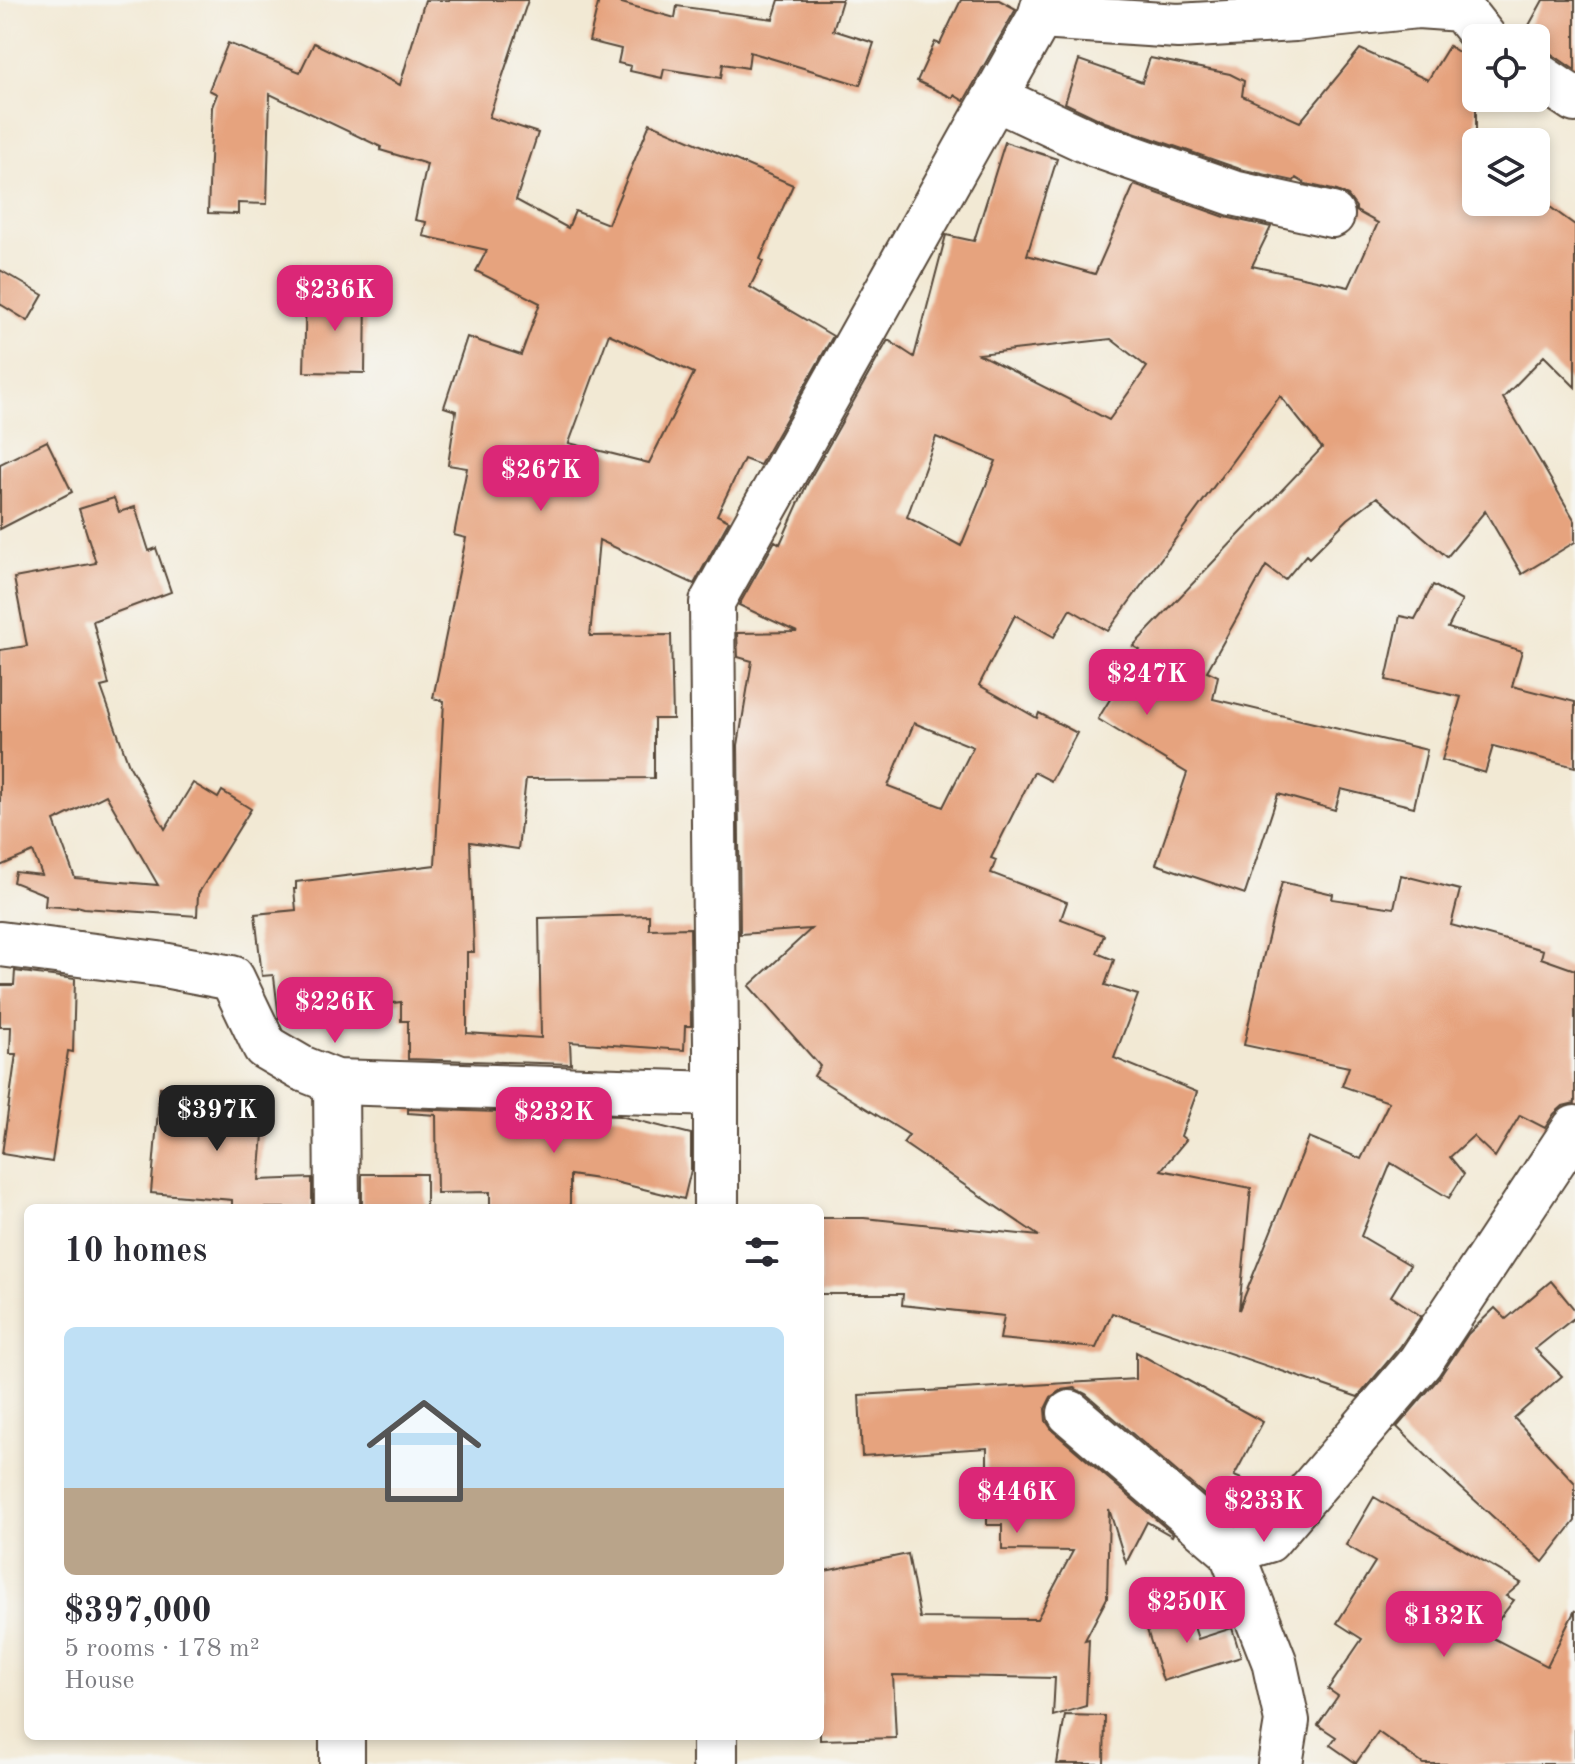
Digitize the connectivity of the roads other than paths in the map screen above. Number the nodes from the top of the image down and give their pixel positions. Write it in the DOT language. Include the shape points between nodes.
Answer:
graph roads {
  1 [pos="1043,8"];
  2 [pos="1473,24"];
  3 [pos="1550,83"];
  4 [pos="995,98"];
  5 [pos="1575,100"];
  6 [pos="1332,215"];
  7 [pos="0,944"];
  8 [pos="336,1082"];
  9 [pos="716,1094"];
  10 [pos="1575,1128"];
  11 [pos="337,1204"];
  12 [pos="716,1204"];
  13 [pos="1070,1413"];
  14 [pos="1231,1551"];
  15 [pos="342,1740"];
  16 [pos="715,1740"];
  17 [pos="342,1764"];
  18 [pos="715,1764"];
  19 [pos="1280,1764"];
  1 -- 2 [label="street" via="1178,26 1418,6 1461,9"];
  1 -- 4 [label="street"];
  3 -- 5 [label="street"];
  4 -- 6 [label="street" via="1096,145 1233,193"];
  4 -- 9 [label="street" via="712,602"];
  7 -- 8 [label="street" via="232,978 265,1047"];
  8 -- 9 [label="street"];
  8 -- 11 [label="street"];
  9 -- 12 [label="street"];
  10 -- 14 [label="street" via="1420,1362 1268,1540"];
  13 -- 14 [label="street"];
  14 -- 19 [label="street" via="1274,1661 1287,1721"];
  15 -- 17 [label="street"];
  16 -- 18 [label="street"];
}
